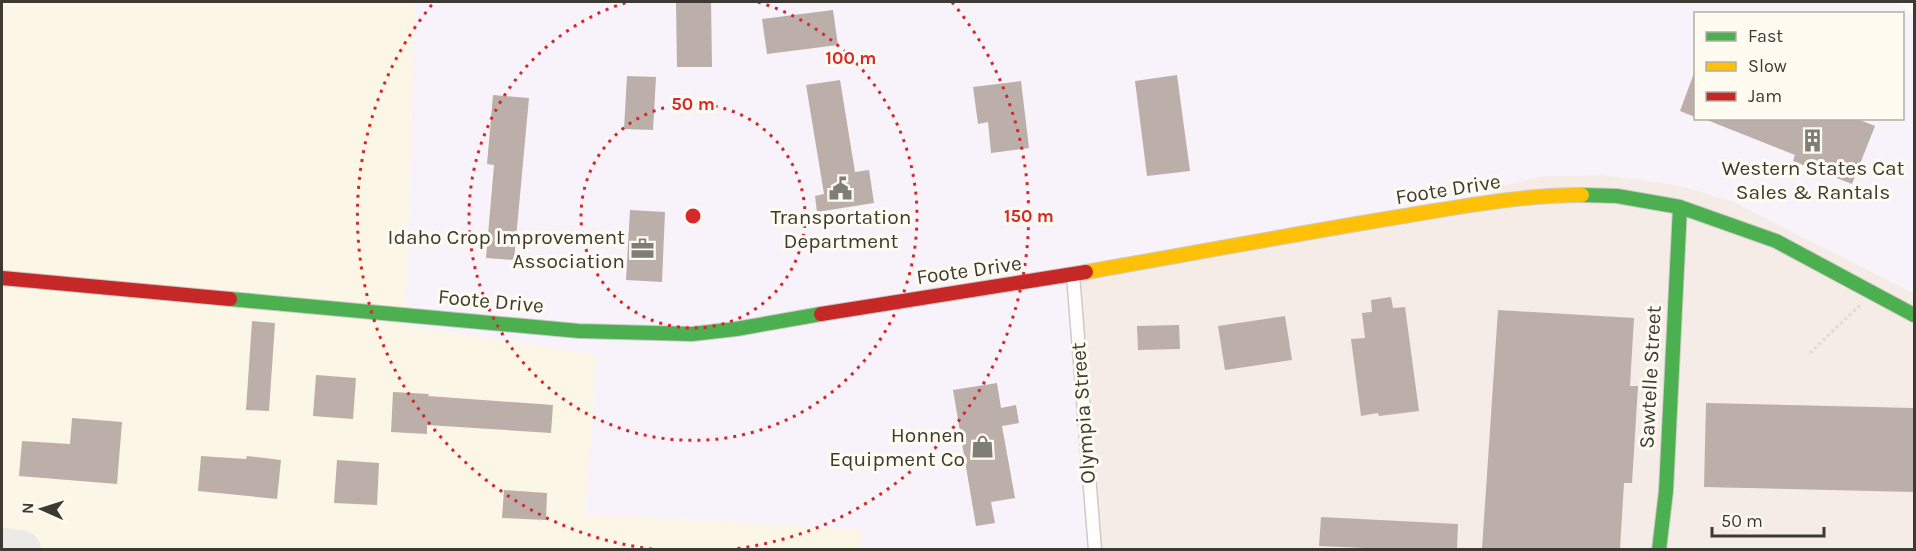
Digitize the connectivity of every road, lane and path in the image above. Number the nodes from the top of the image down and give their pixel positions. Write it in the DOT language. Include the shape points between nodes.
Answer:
graph roads {
  1 [pos="1680,207"];
  2 [pos="1073,275"];
  3 [pos="2,278"];
  4 [pos="1860,305"];
  5 [pos="1914,315"];
  6 [pos="1810,353"];
  7 [pos="1095,549"];
  8 [pos="1659,549"];
  1 -- 2 [label="street, Foote Drive" via="1617,196 1547,195 1294,234"];
  1 -- 5 [label="street, Foote Drive" via="1776,241"];
  1 -- 8 [label="street, Sawtelle Street" via="1666,491"];
  2 -- 3 [label="street, Foote Drive" via="692,334 579,331"];
  2 -- 7 [label="street, Olympia Street"];
  4 -- 6 [label="path"];
}
